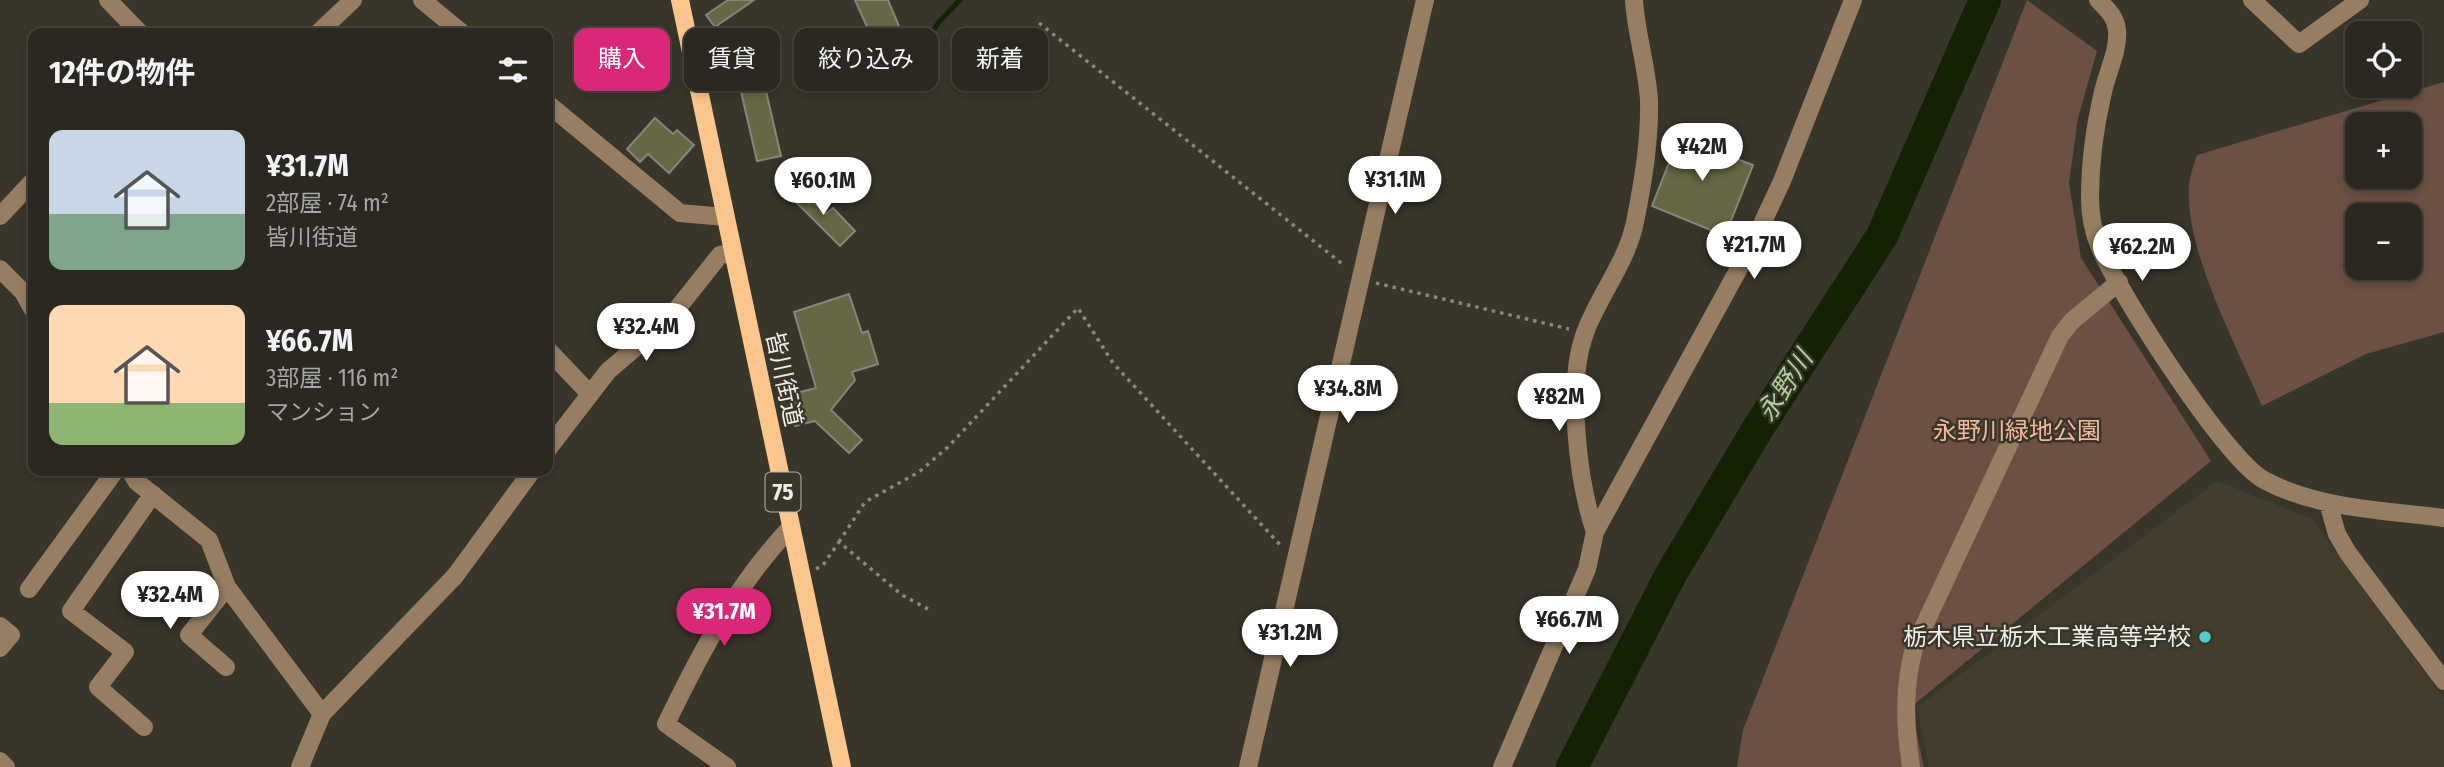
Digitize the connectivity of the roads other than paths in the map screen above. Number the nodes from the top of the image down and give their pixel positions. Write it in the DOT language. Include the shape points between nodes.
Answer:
graph roads {
  1 [pos="108,0"];
  2 [pos="353,0"];
  3 [pos="422,0"];
  4 [pos="680,0"];
  5 [pos="1425,0"];
  6 [pos="1634,0"];
  7 [pos="1853,0"];
  8 [pos="2098,0"];
  9 [pos="2252,0"];
  10 [pos="2360,0"];
  11 [pos="2113,7"];
  12 [pos="135,28"];
  13 [pos="323,28"];
  14 [pos="456,28"];
  15 [pos="553,108"];
  16 [pos="28,186"];
  17 [pos="0,216"];
  18 [pos="725,217"];
  19 [pos="733,254"];
  20 [pos="0,269"];
  21 [pos="2119,282"];
  22 [pos="28,287"];
  23 [pos="553,355"];
  24 [pos="590,394"];
  25 [pos="553,442"];
  26 [pos="111,476"];
  27 [pos="133,476"];
  28 [pos="528,476"];
  29 [pos="153,495"];
  30 [pos="2328,503"];
  31 [pos="2444,518"];
  32 [pos="790,527"];
  33 [pos="1595,532"];
  34 [pos="227,587"];
  35 [pos="29,589"];
  36 [pos="0,626"];
  37 [pos="0,648"];
  38 [pos="226,667"];
  39 [pos="2444,681"];
  40 [pos="322,714"];
  41 [pos="144,727"];
  42 [pos="0,761"];
  43 [pos="305,765"];
  44 [pos="6,767"];
  45 [pos="727,767"];
  46 [pos="842,767"];
  47 [pos="1248,767"];
  48 [pos="1502,767"];
  49 [pos="1911,767"];
  1 -- 12 [label="street"];
  2 -- 13 [label="street"];
  3 -- 14 [label="street"];
  4 -- 18 [label="main road, 皆川街道 / 75"];
  5 -- 47 [label="street"];
  6 -- 33 [label="street" via="1648,99 1646,168 1634,226 1576,362 1574,392 1587,509"];
  7 -- 33 [label="street" via="1754,241"];
  8 -- 11 [label="street"];
  9 -- 10 [label="street" via="2299,44"];
  11 -- 21 [label="street" via="2117,42 2097,116 2090,197 2093,230"];
  15 -- 18 [label="street" via="680,213"];
  16 -- 17 [label="street"];
  18 -- 19 [label="main road, 皆川街道 / 75"];
  19 -- 24 [label="street" via="720,255 669,319 608,371"];
  19 -- 32 [label="main road, 皆川街道 / 75"];
  20 -- 22 [label="street"];
  21 -- 30 [label="street" via="2218,435 2242,462 2281,489"];
  21 -- 49 [label="street" via="2060,336 1915,645 1908,677 1906,735"];
  23 -- 24 [label="street"];
  24 -- 25 [label="street"];
  26 -- 35 [label="street"];
  27 -- 29 [label="street"];
  28 -- 40 [label="street" via="455,576"];
  29 -- 34 [label="street" via="209,540"];
  29 -- 41 [label="street" via="71,611 125,652 98,687"];
  30 -- 31 [label="street"];
  30 -- 39 [label="street" via="2348,553"];
  32 -- 45 [label="street" via="769,549 710,635 666,724"];
  32 -- 46 [label="main road, 皆川街道 / 75"];
  33 -- 48 [label="street" via="1587,569"];
  34 -- 38 [label="street" via="189,635"];
  34 -- 40 [label="street"];
  36 -- 37 [label="street" via="11,635"];
  40 -- 43 [label="street"];
  42 -- 44 [label="street"];
}
